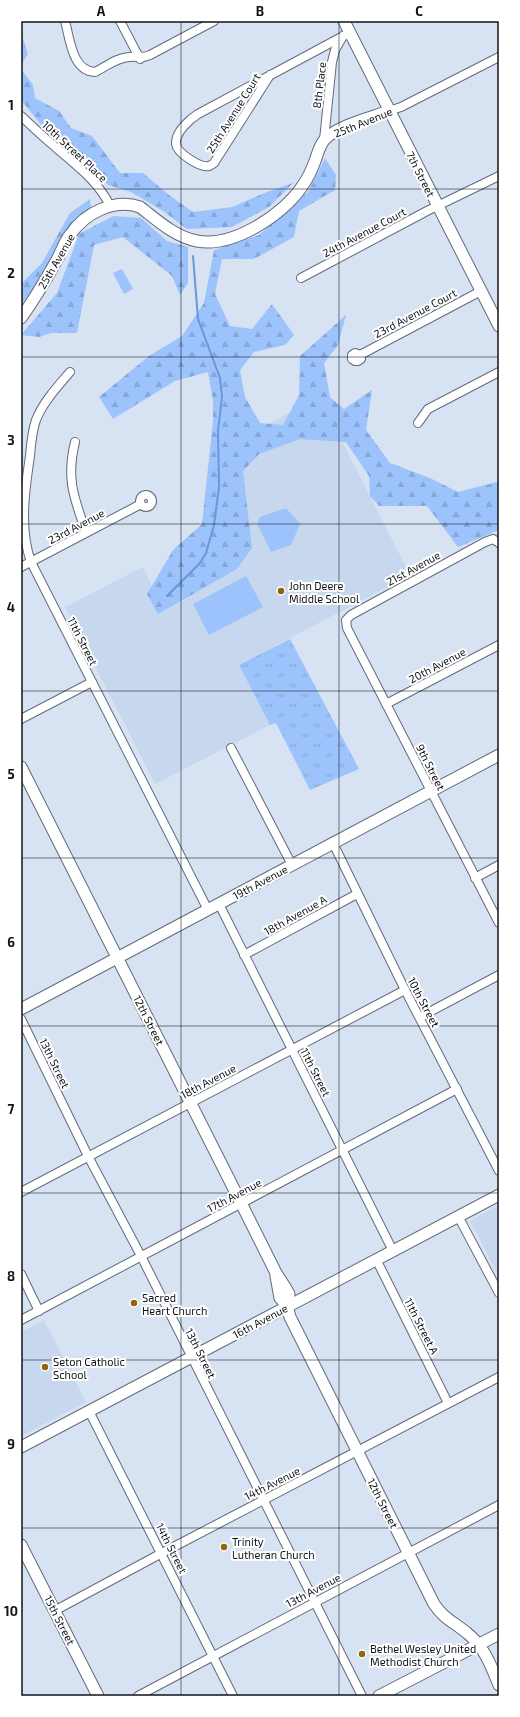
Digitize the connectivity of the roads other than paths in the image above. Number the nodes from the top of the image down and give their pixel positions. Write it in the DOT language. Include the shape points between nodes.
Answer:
graph roads {
  1 [pos="64,21"];
  2 [pos="120,21"];
  3 [pos="214,21"];
  4 [pos="344,21"];
  5 [pos="347,34"];
  6 [pos="499,58"];
  7 [pos="140,59"];
  8 [pos="270,75"];
  9 [pos="389,111"];
  10 [pos="21,116"];
  11 [pos="324,140"];
  12 [pos="499,176"];
  13 [pos="110,206"];
  14 [pos="438,206"];
  15 [pos="301,278"];
  16 [pos="481,291"];
  17 [pos="496,314"];
  18 [pos="21,318"];
  19 [pos="499,326"];
  20 [pos="360,355"];
  21 [pos="70,372"];
  22 [pos="499,372"];
  23 [pos="418,423"];
  24 [pos="75,442"];
  25 [pos="141,504"];
  26 [pos="86,532"];
  27 [pos="496,541"];
  28 [pos="31,562"];
  29 [pos="21,567"];
  30 [pos="346,620"];
  31 [pos="499,645"];
  32 [pos="92,682"];
  33 [pos="386,704"];
  34 [pos="21,719"];
  35 [pos="230,748"];
  36 [pos="499,755"];
  37 [pos="21,767"];
  38 [pos="431,791"];
  39 [pos="333,843"];
  40 [pos="292,865"];
  41 [pos="499,865"];
  42 [pos="476,878"];
  43 [pos="357,894"];
  44 [pos="219,904"];
  45 [pos="208,910"];
  46 [pos="499,923"];
  47 [pos="244,955"];
  48 [pos="118,957"];
  49 [pos="499,975"];
  50 [pos="405,990"];
  51 [pos="21,1009"];
  52 [pos="420,1017"];
  53 [pos="21,1019"];
  54 [pos="292,1050"];
  55 [pos="457,1089"];
  56 [pos="191,1103"];
  57 [pos="342,1150"];
  58 [pos="88,1156"];
  59 [pos="499,1171"];
  60 [pos="21,1192"];
  61 [pos="499,1195"];
  62 [pos="241,1203"];
  63 [pos="458,1216"];
  64 [pos="393,1251"];
  65 [pos="141,1256"];
  66 [pos="376,1260"];
  67 [pos="21,1274"];
  68 [pos="499,1293"];
  69 [pos="287,1306"];
  70 [pos="39,1311"];
  71 [pos="21,1320"];
  72 [pos="191,1358"];
  73 [pos="499,1377"];
  74 [pos="448,1403"];
  75 [pos="89,1411"];
  76 [pos="21,1447"];
  77 [pos="357,1452"];
  78 [pos="263,1500"];
  79 [pos="499,1505"];
  80 [pos="21,1545"];
  81 [pos="408,1552"];
  82 [pos="162,1553"];
  83 [pos="314,1602"];
  84 [pos="56,1610"];
  85 [pos="499,1634"];
  86 [pos="479,1644"];
  87 [pos="212,1656"];
  88 [pos="499,1685"];
  89 [pos="98,1696"];
  90 [pos="138,1696"];
  91 [pos="233,1696"];
  92 [pos="362,1696"];
  93 [pos="379,1696"];
  1 -- 7 [label="street" via="77,63 88,72 94,72 118,60 130,57"];
  2 -- 7 [label="street"];
  3 -- 7 [label="street"];
  4 -- 5 [label="street, 7th Street"];
  5 -- 8 [label="street, 25th Avenue Court"];
  5 -- 9 [label="street, 7th Street"];
  5 -- 11 [label="street, 8th Place" via="335,50 332,62"];
  6 -- 9 [label="street, 25th Avenue"];
  8 -- 8 [label="street, 25th Avenue Court" via="193,117 176,140 179,151 204,166 214,162"];
  9 -- 11 [label="street, 25th Avenue" via="339,130"];
  9 -- 14 [label="street, 7th Street"];
  10 -- 13 [label="street, 10th Street Place" via="78,166 104,193"];
  11 -- 13 [label="street, 25th Avenue" via="302,186 284,207 271,218 226,240 196,241 176,233 140,207 126,204"];
  12 -- 14 [label="street, 24th Avenue Court"];
  13 -- 18 [label="street, 25th Avenue" via="88,217 70,235"];
  14 -- 15 [label="street, 24th Avenue Court"];
  14 -- 16 [label="street, 7th Street"];
  16 -- 17 [label="street, 7th Street"];
  16 -- 20 [label="street, 23rd Avenue Court"];
  17 -- 19 [label="street, 7th Street"];
  21 -- 28 [label="street, 11th Street" via="36,419 24,510 26,544"];
  22 -- 23 [label="street" via="428,410"];
  24 -- 26 [label="street" via="70,476"];
  25 -- 26 [label="street, 23rd Avenue"];
  26 -- 28 [label="street, 23rd Avenue"];
  27 -- 30 [label="street, 21st Avenue" via="351,614"];
  28 -- 29 [label="street, 23rd Avenue"];
  28 -- 32 [label="street, 11th Street"];
  30 -- 33 [label="street, 9th Street" via="347,628"];
  31 -- 33 [label="street, 20th Avenue"];
  32 -- 34 [label="street"];
  32 -- 45 [label="street, 11th Street"];
  33 -- 38 [label="street, 9th Street"];
  35 -- 40 [label="street"];
  36 -- 38 [label="street, 19th Avenue"];
  37 -- 48 [label="street, 12th Street"];
  38 -- 39 [label="street, 19th Avenue"];
  38 -- 42 [label="street, 9th Street"];
  39 -- 40 [label="street, 19th Avenue"];
  39 -- 43 [label="street, 10th Street"];
  40 -- 44 [label="street, 19th Avenue"];
  41 -- 42 [label="street"];
  42 -- 46 [label="street, 9th Street"];
  43 -- 47 [label="street, 18th Avenue A"];
  43 -- 50 [label="street, 10th Street"];
  44 -- 45 [label="street, 19th Avenue"];
  44 -- 47 [label="street, 11th Street"];
  45 -- 48 [label="street, 19th Avenue"];
  47 -- 54 [label="street, 11th Street"];
  48 -- 51 [label="street, 19th Avenue"];
  48 -- 56 [label="street, 12th Street"];
  49 -- 52 [label="street"];
  50 -- 52 [label="street, 10th Street"];
  50 -- 54 [label="street, 18th Avenue"];
  52 -- 55 [label="street, 10th Street"];
  53 -- 58 [label="street, 13th Street"];
  54 -- 56 [label="street, 18th Avenue"];
  54 -- 57 [label="street, 11th Street"];
  55 -- 57 [label="street, 17th Avenue"];
  55 -- 59 [label="street, 10th Street"];
  56 -- 58 [label="street, 18th Avenue"];
  56 -- 62 [label="street, 12th Street"];
  57 -- 62 [label="street, 17th Avenue"];
  57 -- 64 [label="street, 11th Street"];
  58 -- 60 [label="street, 18th Avenue"];
  58 -- 65 [label="street, 13th Street"];
  61 -- 63 [label="street, 16th Avenue"];
  62 -- 65 [label="street, 17th Avenue"];
  62 -- 69 [label="street, 12th Street" via="289,1294"];
  63 -- 64 [label="street, 16th Avenue"];
  63 -- 68 [label="street"];
  64 -- 66 [label="street, 16th Avenue"];
  65 -- 70 [label="street, 17th Avenue"];
  65 -- 72 [label="street, 13th Street"];
  66 -- 69 [label="street, 16th Avenue"];
  66 -- 74 [label="street, 11th Street A"];
  67 -- 70 [label="street"];
  69 -- 72 [label="street, 16th Avenue"];
  69 -- 77 [label="street, 12th Street" via="290,1317"];
  70 -- 71 [label="street, 17th Avenue"];
  72 -- 75 [label="street, 16th Avenue"];
  72 -- 78 [label="street, 13th Street"];
  73 -- 74 [label="street, 14th Avenue"];
  74 -- 77 [label="street, 14th Avenue"];
  75 -- 76 [label="street, 16th Avenue"];
  75 -- 82 [label="street, 14th Street"];
  77 -- 78 [label="street, 14th Avenue"];
  77 -- 81 [label="street, 12th Street"];
  78 -- 82 [label="street, 14th Avenue"];
  78 -- 83 [label="street, 13th Street"];
  79 -- 81 [label="street, 13th Avenue"];
  80 -- 84 [label="street, 15th Street"];
  81 -- 83 [label="street, 13th Avenue"];
  81 -- 86 [label="street, 12th Street" via="438,1610"];
  82 -- 84 [label="street, 14th Avenue"];
  82 -- 87 [label="street, 14th Street"];
  83 -- 87 [label="street, 13th Avenue"];
  83 -- 92 [label="street, 13th Street"];
  84 -- 89 [label="street, 15th Street"];
  85 -- 86 [label="street"];
  86 -- 88 [label="street, 12th Street"];
  86 -- 93 [label="street"];
  87 -- 90 [label="street, 13th Avenue"];
  87 -- 91 [label="street, 14th Street"];
}
